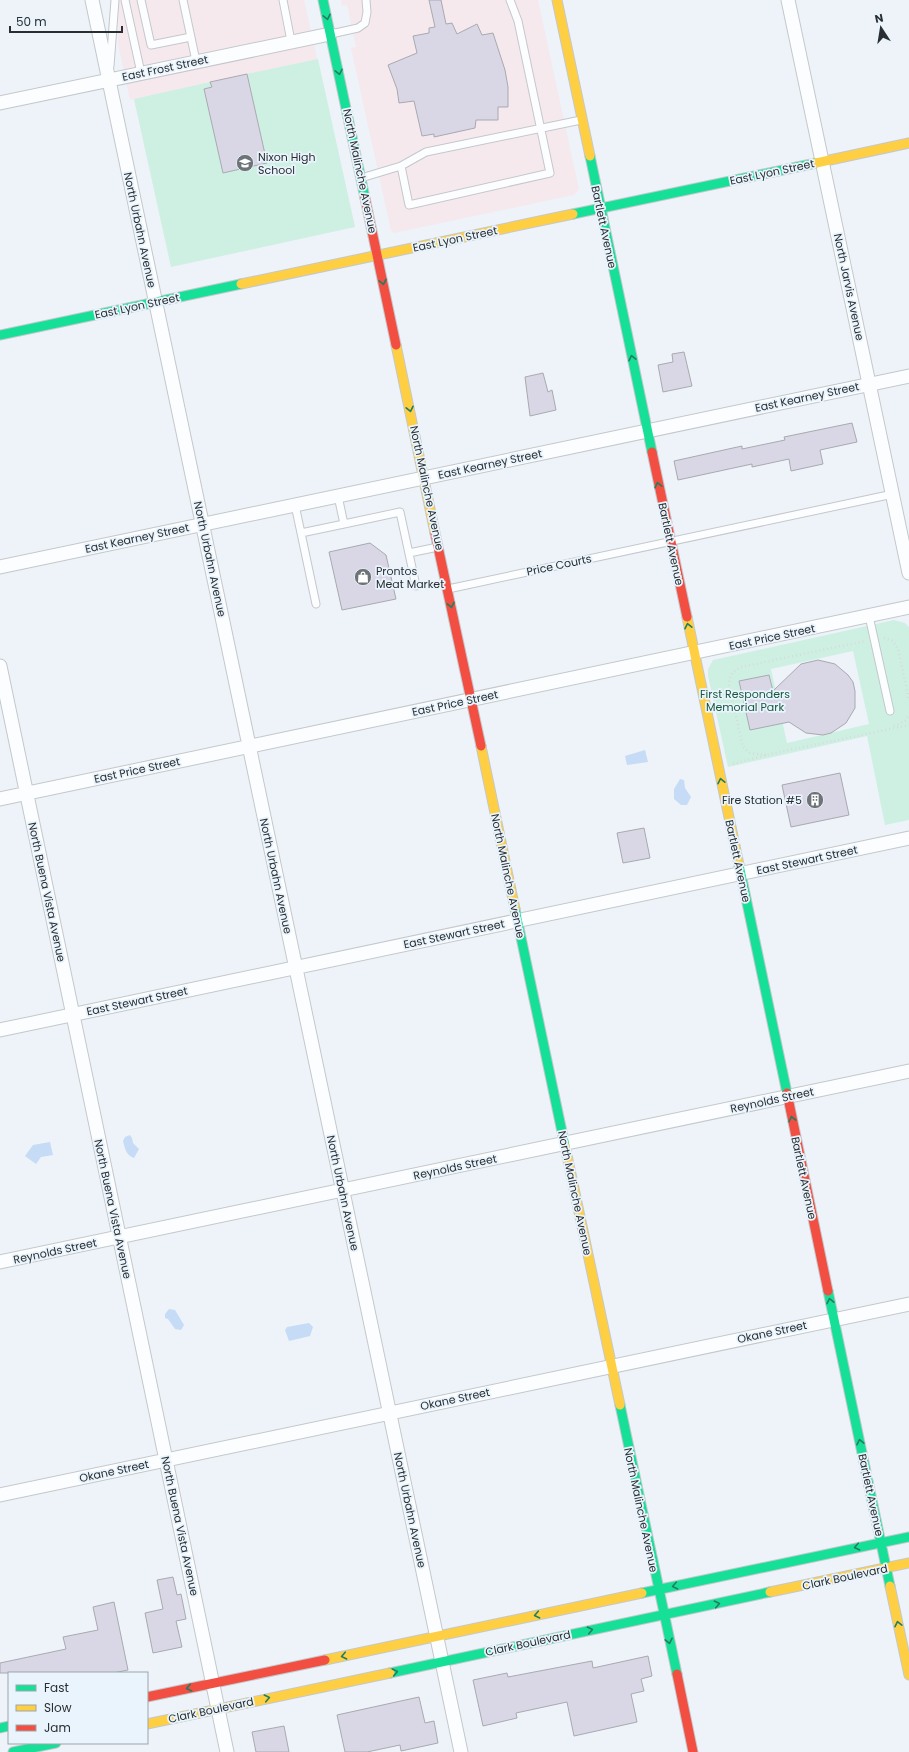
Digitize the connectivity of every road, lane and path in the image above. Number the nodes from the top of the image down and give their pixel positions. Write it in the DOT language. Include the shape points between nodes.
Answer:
graph roads {
  1 [pos="92,0"];
  2 [pos="115,0"];
  3 [pos="125,0"];
  4 [pos="141,0"];
  5 [pos="183,0"];
  6 [pos="283,0"];
  7 [pos="323,0"];
  8 [pos="366,0"];
  9 [pos="510,0"];
  10 [pos="557,0"];
  11 [pos="788,0"];
  12 [pos="330,34"];
  13 [pos="191,37"];
  14 [pos="291,41"];
  15 [pos="196,61"];
  16 [pos="141,73"];
  17 [pos="109,80"];
  18 [pos="0,102"];
  19 [pos="582,120"];
  20 [pos="540,128"];
  21 [pos="909,143"];
  22 [pos="822,162"];
  23 [pos="401,166"];
  24 [pos="361,178"];
  25 [pos="600,208"];
  26 [pos="378,255"];
  27 [pos="155,302"];
  28 [pos="0,335"];
  29 [pos="909,376"];
  30 [pos="870,384"];
  31 [pos="647,431"];
  32 [pos="425,478"];
  33 [pos="892,494"];
  34 [pos="338,496"];
  35 [pos="295,505"];
  36 [pos="202,524"];
  37 [pos="344,524"];
  38 [pos="302,533"];
  39 [pos="670,542"];
  40 [pos="439,547"];
  41 [pos="409,554"];
  42 [pos="0,567"];
  43 [pos="909,573"];
  44 [pos="416,586"];
  45 [pos="448,589"];
  46 [pos="316,604"];
  47 [pos="909,608"];
  48 [pos="869,616"];
  49 [pos="880,638"];
  50 [pos="869,640"];
  51 [pos="694,653"];
  52 [pos="0,666"];
  53 [pos="471,700"];
  54 [pos="909,700"];
  55 [pos="890,711"];
  56 [pos="909,716"];
  57 [pos="909,725"];
  58 [pos="890,728"];
  59 [pos="249,746"];
  60 [pos="766,755"];
  61 [pos="731,764"];
  62 [pos="27,793"];
  63 [pos="0,799"];
  64 [pos="909,838"];
  65 [pos="740,874"];
  66 [pos="517,921"];
  67 [pos="296,967"];
  68 [pos="73,1014"];
  69 [pos="0,1030"];
  70 [pos="909,1071"];
  71 [pos="787,1097"];
  72 [pos="564,1144"];
  73 [pos="343,1190"];
  74 [pos="119,1237"];
  75 [pos="0,1262"];
  76 [pos="909,1304"];
  77 [pos="834,1319"];
  78 [pos="611,1366"];
  79 [pos="390,1413"];
  80 [pos="166,1460"];
  81 [pos="0,1495"];
  82 [pos="909,1536"];
  83 [pos="881,1542"];
  84 [pos="909,1563"];
  85 [pos="886,1568"];
  86 [pos="658,1590"];
  87 [pos="663,1615"];
  88 [pos="437,1636"];
  89 [pos="442,1661"];
  90 [pos="909,1675"];
  91 [pos="212,1683"];
  92 [pos="148,1697"];
  93 [pos="218,1709"];
  94 [pos="148,1724"];
  95 [pos="51,1744"];
  96 [pos="13,1752"];
  97 [pos="227,1752"];
  98 [pos="461,1752"];
  99 [pos="693,1752"];
  1 -- 17 [label="street, North Urbahn Avenue"];
  2 -- 17 [label="lane"];
  3 -- 16 [label="lane"];
  4 -- 13 [label="lane" via="151,45"];
  5 -- 13 [label="lane"];
  6 -- 14 [label="lane"];
  7 -- 12 [label="main road, North Malinche Avenue, one-way"];
  8 -- 12 [label="lane" via="365,23 358,28"];
  9 -- 20 [label="lane" via="518,20"];
  10 -- 19 [label="main road, Bartlett Avenue"];
  11 -- 22 [label="street, North Jarvis Avenue"];
  12 -- 14 [label="street, East Frost Street"];
  12 -- 24 [label="main road, North Malinche Avenue, one-way"];
  13 -- 15 [label="lane"];
  14 -- 15 [label="street, East Frost Street"];
  15 -- 16 [label="street, East Frost Street"];
  16 -- 17 [label="street, East Frost Street"];
  17 -- 18 [label="street, East Frost Street"];
  17 -- 27 [label="street, North Urbahn Avenue"];
  19 -- 20 [label="lane"];
  19 -- 25 [label="main road, Bartlett Avenue"];
  20 -- 23 [label="lane" via="426,152"];
  20 -- 23 [label="lane" via="550,173 409,205"];
  21 -- 22 [label="main road, East Lyon Street"];
  22 -- 25 [label="main road, East Lyon Street"];
  22 -- 30 [label="street, North Jarvis Avenue"];
  23 -- 24 [label="lane"];
  24 -- 26 [label="main road, North Malinche Avenue"];
  25 -- 26 [label="main road, East Lyon Street"];
  31 -- 25 [label="main road, Bartlett Avenue, one-way"];
  26 -- 27 [label="main road, East Lyon Street"];
  26 -- 32 [label="main road, North Malinche Avenue, one-way"];
  27 -- 28 [label="main road, East Lyon Street"];
  27 -- 36 [label="street, North Urbahn Avenue"];
  29 -- 30 [label="street, East Kearney Street"];
  30 -- 31 [label="street, East Kearney Street"];
  30 -- 33 [label="street, North Jarvis Avenue"];
  31 -- 32 [label="street, East Kearney Street"];
  39 -- 31 [label="main road, Bartlett Avenue, one-way"];
  32 -- 34 [label="street, East Kearney Street"];
  32 -- 40 [label="main road, North Malinche Avenue"];
  33 -- 39 [label="lane, Price Courts"];
  33 -- 43 [label="street, North Jarvis Avenue"];
  34 -- 35 [label="street, East Kearney Street"];
  34 -- 37 [label="lane"];
  35 -- 36 [label="street, East Kearney Street"];
  35 -- 38 [label="lane"];
  36 -- 42 [label="street, East Kearney Street"];
  36 -- 59 [label="street, North Urbahn Avenue"];
  37 -- 38 [label="lane"];
  37 -- 41 [label="lane" via="400,512"];
  38 -- 46 [label="lane"];
  39 -- 45 [label="lane, Price Courts"];
  51 -- 39 [label="main road, Bartlett Avenue, one-way"];
  40 -- 41 [label="lane"];
  40 -- 45 [label="main road, North Malinche Avenue"];
  41 -- 44 [label="lane"];
  45 -- 53 [label="main road, North Malinche Avenue, one-way"];
  47 -- 48 [label="street, East Price Street"];
  48 -- 51 [label="street, East Price Street"];
  48 -- 55 [label="lane"];
  49 -- 54 [label="path" via="890,639 898,649"];
  50 -- 60 [label="path" via="741,667 733,672 729,685 743,747 750,753"];
  51 -- 53 [label="street, East Price Street"];
  65 -- 51 [label="main road, Bartlett Avenue, one-way"];
  52 -- 62 [label="street, North Buena Vista Avenue"];
  53 -- 59 [label="street, East Price Street"];
  53 -- 66 [label="main road, North Malinche Avenue"];
  56 -- 58 [label="path" via="905,721"];
  57 -- 58 [label="path"];
  58 -- 60 [label="path"];
  59 -- 62 [label="street, East Price Street"];
  59 -- 67 [label="street, North Urbahn Avenue"];
  60 -- 61 [label="path"];
  62 -- 63 [label="street, East Price Street"];
  62 -- 68 [label="street, North Buena Vista Avenue"];
  64 -- 65 [label="street, East Stewart Street"];
  65 -- 66 [label="street, East Stewart Street"];
  65 -- 71 [label="main road, Bartlett Avenue"];
  66 -- 67 [label="street, East Stewart Street"];
  66 -- 72 [label="main road, North Malinche Avenue"];
  67 -- 68 [label="street, East Stewart Street"];
  67 -- 73 [label="street, North Urbahn Avenue"];
  68 -- 69 [label="street, East Stewart Street"];
  68 -- 74 [label="street, North Buena Vista Avenue"];
  70 -- 71 [label="street, Reynolds Street"];
  71 -- 72 [label="street, Reynolds Street"];
  77 -- 71 [label="main road, Bartlett Avenue, one-way"];
  72 -- 73 [label="street, Reynolds Street"];
  72 -- 78 [label="main road, North Malinche Avenue"];
  73 -- 74 [label="street, Reynolds Street"];
  73 -- 79 [label="street, North Urbahn Avenue"];
  74 -- 75 [label="street, Reynolds Street"];
  74 -- 80 [label="street, North Buena Vista Avenue"];
  76 -- 77 [label="street, Okane Street"];
  77 -- 78 [label="street, Okane Street"];
  83 -- 77 [label="main road, Bartlett Avenue, one-way"];
  78 -- 79 [label="street, Okane Street"];
  78 -- 86 [label="main road, North Malinche Avenue"];
  79 -- 80 [label="street, Okane Street"];
  79 -- 88 [label="street, North Urbahn Avenue"];
  80 -- 81 [label="street, Okane Street"];
  80 -- 91 [label="street, North Buena Vista Avenue"];
  82 -- 83 [label="main road"];
  83 -- 85 [label="main road, Bartlett Avenue"];
  83 -- 86 [label="main road, one-way"];
  84 -- 85 [label="main road, Clark Boulevard"];
  87 -- 85 [label="main road, Clark Boulevard, one-way"];
  90 -- 85 [label="main road, Bartlett Avenue, one-way"];
  86 -- 87 [label="main road, North Malinche Avenue"];
  86 -- 88 [label="main road, one-way"];
  89 -- 87 [label="main road, Clark Boulevard, one-way"];
  87 -- 99 [label="main road, North Malinche Avenue, one-way"];
  88 -- 89 [label="street, North Urbahn Avenue"];
  88 -- 91 [label="main road, one-way"];
  93 -- 89 [label="main road, Clark Boulevard, one-way"];
  89 -- 98 [label="street, North Urbahn Avenue"];
  91 -- 92 [label="main road, one-way"];
  91 -- 93 [label="street, North Buena Vista Avenue"];
  93 -- 94 [label="main road, Clark Boulevard"];
  93 -- 97 [label="street, North Buena Vista Avenue"];
  95 -- 96 [label="main road"];
}
